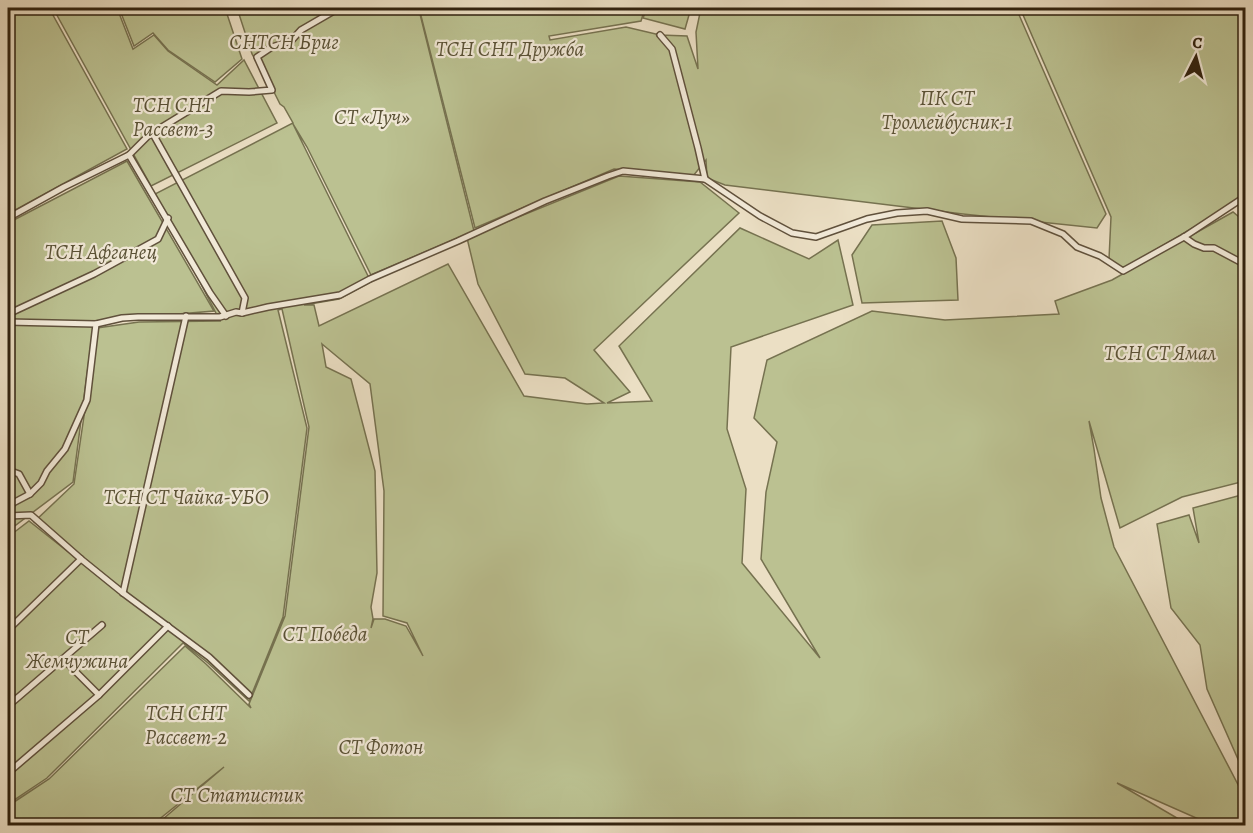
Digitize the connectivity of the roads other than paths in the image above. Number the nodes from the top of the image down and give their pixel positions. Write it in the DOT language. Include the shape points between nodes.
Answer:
graph roads {
  1 [pos="339,8"];
  2 [pos="660,35"];
  3 [pos="153,134"];
  4 [pos="129,155"];
  5 [pos="705,179"];
  6 [pos="1245,196"];
  7 [pos="8,218"];
  8 [pos="168,218"];
  9 [pos="1184,237"];
  10 [pos="1245,266"];
  11 [pos="8,314"];
  12 [pos="242,314"];
  13 [pos="186,316"];
  14 [pos="226,316"];
  15 [pos="8,322"];
  16 [pos="96,324"];
  17 [pos="8,470"];
  18 [pos="30,494"];
  19 [pos="8,511"];
  20 [pos="8,516"];
  21 [pos="81,559"];
  22 [pos="123,592"];
  23 [pos="102,625"];
  24 [pos="168,626"];
  25 [pos="8,630"];
  26 [pos="63,658"];
  27 [pos="99,695"];
  28 [pos="249,695"];
  29 [pos="8,706"];
  30 [pos="8,773"];
  31 [pos="8,816"];
  32 [pos="14,825"];
  1 -- 3 [label="street" via="301,30 291,41 257,57 272,90 221,91"];
  2 -- 5 [label="street" via="672,49"];
  3 -- 4 [label="street"];
  3 -- 12 [label="street" via="245,298"];
  4 -- 7 [label="street"];
  4 -- 8 [label="street"];
  5 -- 9 [label="street" via="776,225 792,233 816,237 867,219 907,213 1031,221 1063,234 1077,247 1123,271"];
  5 -- 12 [label="street" via="615,173 340,295"];
  6 -- 9 [label="street"];
  8 -- 11 [label="street" via="158,239"];
  8 -- 14 [label="street"];
  9 -- 10 [label="street"];
  12 -- 14 [label="street"];
  13 -- 14 [label="street"];
  13 -- 16 [label="street" via="122,318"];
  13 -- 22 [label="street"];
  15 -- 16 [label="street"];
  16 -- 18 [label="street" via="87,400 65,449"];
  17 -- 18 [label="street" via="19,474"];
  18 -- 19 [label="street" via="13,503"];
  20 -- 21 [label="street" via="32,515"];
  21 -- 22 [label="street"];
  21 -- 25 [label="street"];
  22 -- 24 [label="street"];
  23 -- 26 [label="street"];
  24 -- 27 [label="street"];
  24 -- 28 [label="street"];
  26 -- 27 [label="street"];
  26 -- 29 [label="street"];
  27 -- 30 [label="street"];
  31 -- 32 [label="street"];
}
